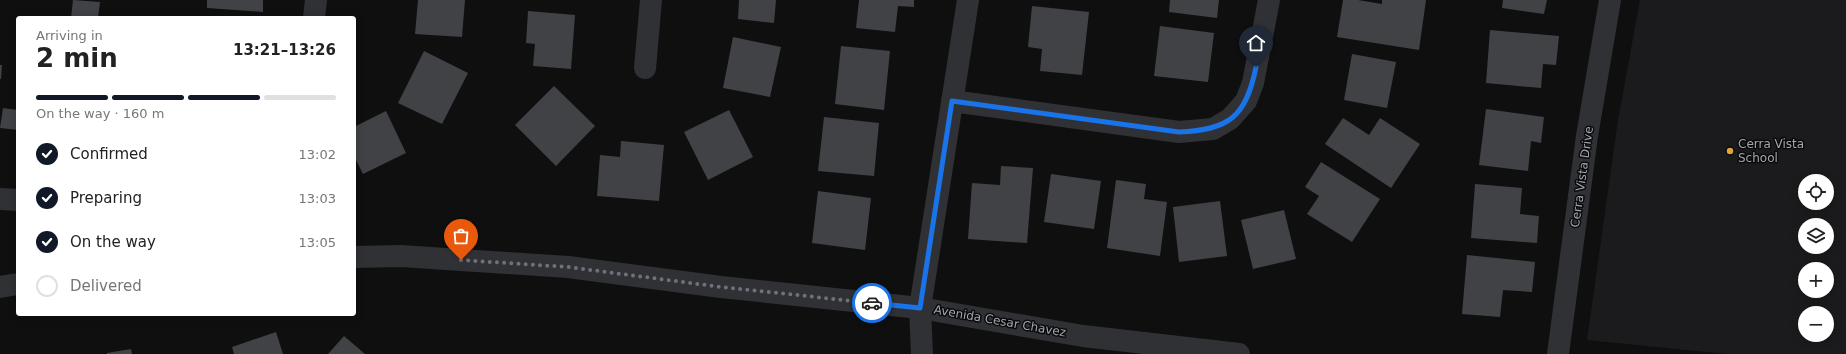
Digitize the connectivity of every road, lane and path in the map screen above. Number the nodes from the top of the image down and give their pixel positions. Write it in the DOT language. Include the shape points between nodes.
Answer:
graph roads {
  1 [pos="316,0"];
  2 [pos="651,0"];
  3 [pos="968,0"];
  4 [pos="1269,0"];
  5 [pos="1610,0"];
  6 [pos="314,16"];
  7 [pos="645,68"];
  8 [pos="952,101"];
  9 [pos="0,199"];
  10 [pos="16,200"];
  11 [pos="356,257"];
  12 [pos="16,284"];
  13 [pos="0,286"];
  14 [pos="920,308"];
  15 [pos="922,354"];
  16 [pos="1239,354"];
  17 [pos="1558,354"];
  1 -- 6 [label="street"];
  2 -- 7 [label="street"];
  3 -- 8 [label="street"];
  4 -- 8 [label="street" via="1253,83 1246,101 1230,120 1213,129 1179,132"];
  5 -- 17 [label="street, Cerra Vista Drive" via="1587,136"];
  8 -- 14 [label="street"];
  9 -- 10 [label="street"];
  11 -- 14 [label="street, Avenida Cesar Chavez" via="400,256 568,267 721,287"];
  12 -- 13 [label="street"];
  14 -- 15 [label="street"];
  14 -- 16 [label="street, Avenida Cesar Chavez" via="1083,336"];
}
